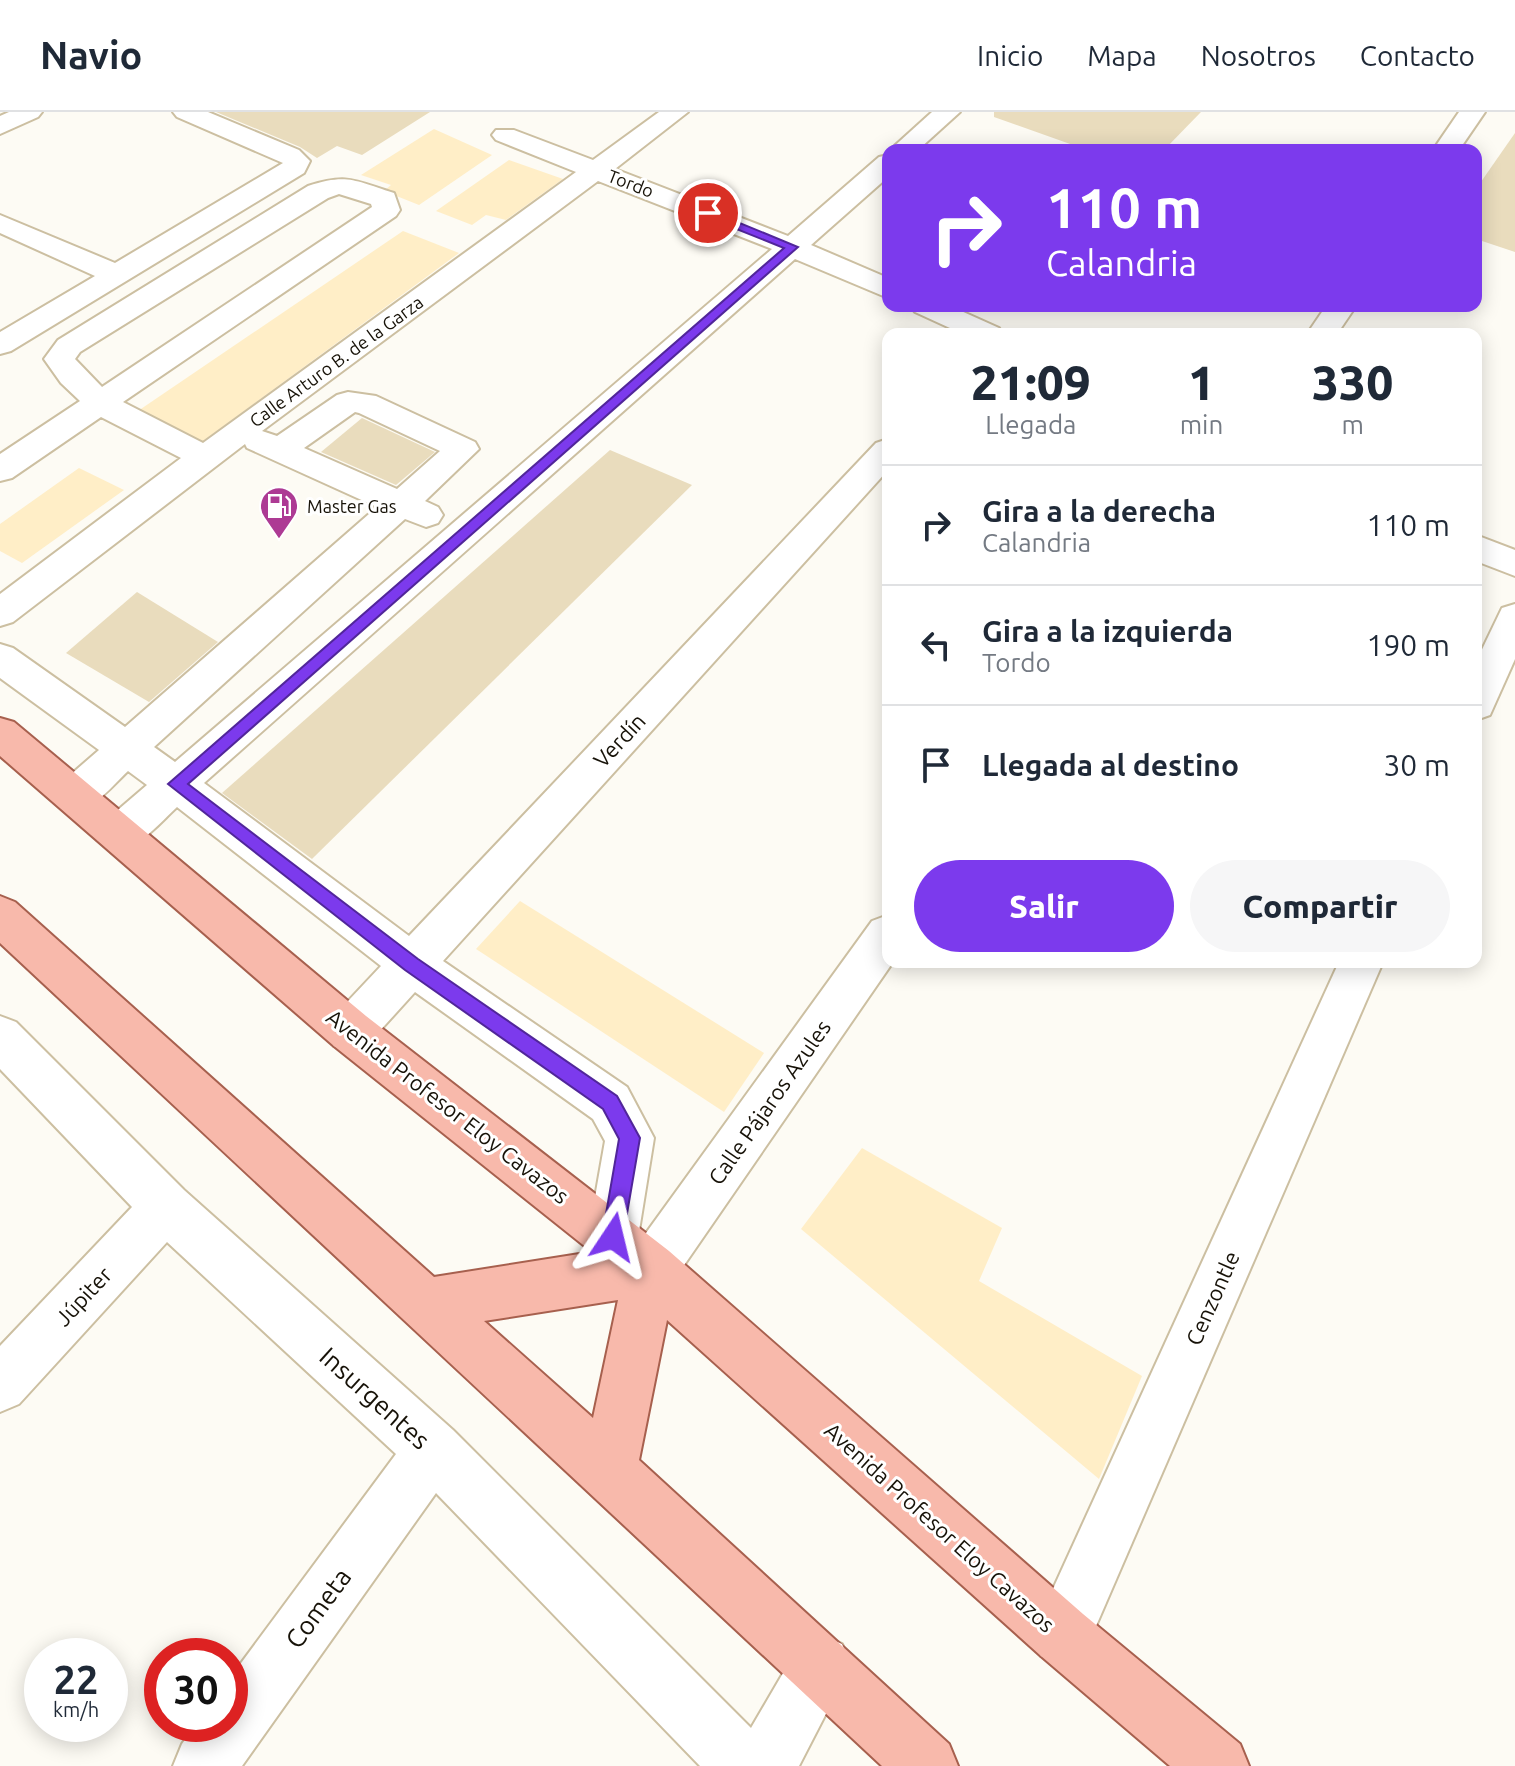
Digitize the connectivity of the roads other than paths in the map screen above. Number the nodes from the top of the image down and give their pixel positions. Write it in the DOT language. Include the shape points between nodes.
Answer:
graph roads {
  1 [pos="29,112"];
  2 [pos="186,112"];
  3 [pos="675,112"];
  4 [pos="947,112"];
  5 [pos="1472,112"];
  6 [pos="528,120"];
  7 [pos="0,126"];
  8 [pos="910,144"];
  9 [pos="1450,144"];
  10 [pos="882,168"];
  11 [pos="595,169"];
  12 [pos="0,223"];
  13 [pos="792,247"];
  14 [pos="117,275"];
  15 [pos="882,286"];
  16 [pos="938,312"];
  17 [pos="974,328"];
  18 [pos="0,345"];
  19 [pos="100,401"];
  20 [pos="240,432"];
  21 [pos="280,450"];
  22 [pos="882,456"];
  23 [pos="205,457"];
  24 [pos="0,470"];
  25 [pos="402,505"];
  26 [pos="465,532"];
  27 [pos="1482,550"];
  28 [pos="1515,564"];
  29 [pos="0,613"];
  30 [pos="1515,617"];
  31 [pos="0,658"];
  32 [pos="1482,691"];
  33 [pos="0,733"];
  34 [pos="126,749"];
  35 [pos="176,784"];
  36 [pos="75,795"];
  37 [pos="120,833"];
  38 [pos="0,915"];
  39 [pos="882,941"];
  40 [pos="412,964"];
  41 [pos="1358,968"];
  42 [pos="350,1031"];
  43 [pos="0,1037"];
  44 [pos="166,1207"];
  45 [pos="632,1253"];
  46 [pos="429,1304"];
  47 [pos="0,1385"];
  48 [pos="433,1450"];
  49 [pos="609,1472"];
  50 [pos="1062,1635"];
  51 [pos="821,1665"];
  52 [pos="204,1766"];
  53 [pos="744,1766"];
  54 [pos="764,1766"];
  55 [pos="927,1766"];
  56 [pos="1218,1766"];
  1 -- 7 [label="street"];
  2 -- 14 [label="street" via="290,156 297,161 295,167"];
  3 -- 11 [label="street, Calle Arturo B. de la Garza"];
  4 -- 8 [label="street"];
  5 -- 9 [label="street"];
  6 -- 11 [label="street, Tordo" via="505,135"];
  10 -- 13 [label="street"];
  11 -- 13 [label="street, Tordo"];
  11 -- 20 [label="street, Calle Arturo B. de la Garza"];
  12 -- 14 [label="street"];
  13 -- 15 [label="street, Tordo"];
  13 -- 26 [label="street"];
  14 -- 18 [label="street"];
  16 -- 17 [label="street"];
  19 -- 19 [label="street" via="386,210 384,199 339,185 318,192 69,346 59,359"];
  19 -- 23 [label="street"];
  19 -- 24 [label="street"];
  20 -- 21 [label="street"];
  20 -- 23 [label="street, Calle Arturo B. de la Garza"];
  21 -- 25 [label="street"];
  21 -- 25 [label="street" via="348,402 365,403 463,449"];
  22 -- 40 [label="street, Verdín"];
  23 -- 29 [label="street, Calle Arturo B. de la Garza"];
  25 -- 26 [label="street"];
  25 -- 34 [label="street"];
  26 -- 35 [label="street"];
  27 -- 28 [label="street"];
  30 -- 32 [label="street"];
  31 -- 34 [label="street"];
  33 -- 36 [label="main road, Avenida Profesor Eloy Cavazos"];
  34 -- 35 [label="street"];
  34 -- 36 [label="street"];
  35 -- 37 [label="street"];
  35 -- 40 [label="street"];
  36 -- 37 [label="main road, Avenida Profesor Eloy Cavazos"];
  37 -- 42 [label="main road, Avenida Profesor Eloy Cavazos"];
  38 -- 46 [label="main road" via="178,1082"];
  39 -- 45 [label="street, Calle Pájaros Azules"];
  40 -- 42 [label="street, Verdín"];
  40 -- 45 [label="street" via="610,1103 630,1138"];
  41 -- 50 [label="street, Cenzontle"];
  42 -- 45 [label="main road, Avenida Profesor Eloy Cavazos"];
  43 -- 44 [label="street, Insurgentes"];
  44 -- 47 [label="street, Júpiter"];
  44 -- 48 [label="street, Insurgentes"];
  45 -- 46 [label="main road"];
  45 -- 49 [label="main road"];
  45 -- 50 [label="main road, Avenida Profesor Eloy Cavazos"];
  46 -- 49 [label="main road"];
  48 -- 52 [label="street, Cometa"];
  48 -- 53 [label="street, Insurgentes"];
  49 -- 51 [label="main road"];
  50 -- 56 [label="main road, Avenida Profesor Eloy Cavazos"];
  51 -- 54 [label="street"];
  51 -- 55 [label="main road"];
}
